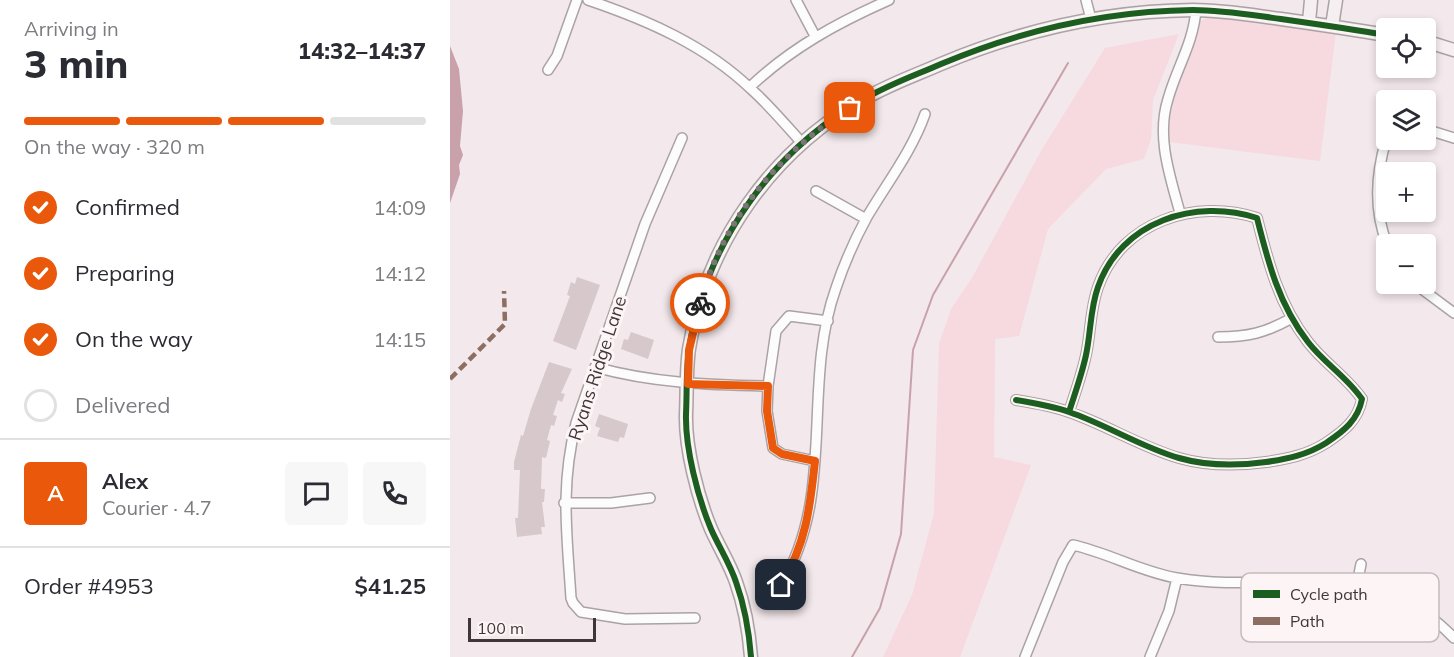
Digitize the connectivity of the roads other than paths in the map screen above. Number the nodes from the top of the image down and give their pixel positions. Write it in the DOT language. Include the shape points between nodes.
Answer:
graph roads {
  1 [pos="577,0"];
  2 [pos="588,0"];
  3 [pos="796,0"];
  4 [pos="889,0"];
  5 [pos="1086,0"];
  6 [pos="1311,0"];
  7 [pos="1336,0"];
  8 [pos="1196,10"];
  9 [pos="1090,18"];
  10 [pos="1309,22"];
  11 [pos="1332,26"];
  12 [pos="1376,33"];
  13 [pos="815,36"];
  14 [pos="1436,44"];
  15 [pos="1454,50"];
  16 [pos="548,70"];
  17 [pos="750,87"];
  18 [pos="925,114"];
  19 [pos="1436,132"];
  20 [pos="682,138"];
  21 [pos="1454,138"];
  22 [pos="801,142"];
  23 [pos="1384,150"];
  24 [pos="816,191"];
  25 [pos="1180,213"];
  26 [pos="866,219"];
  27 [pos="1384,234"];
  28 [pos="1428,294"];
  29 [pos="1454,313"];
  30 [pos="1292,318"];
  31 [pos="828,321"];
  32 [pos="1218,337"];
  33 [pos="595,367"];
  34 [pos="688,384"];
  35 [pos="768,386"];
  36 [pos="1016,400"];
  37 [pos="1069,411"];
  38 [pos="815,461"];
  39 [pos="650,498"];
  40 [pos="564,502"];
  41 [pos="1361,564"];
  42 [pos="1359,573"];
  43 [pos="1177,578"];
  44 [pos="1241,582"];
  45 [pos="781,585"];
  46 [pos="694,618"];
  47 [pos="1439,625"];
  48 [pos="1454,638"];
  49 [pos="751,657"];
  50 [pos="1025,657"];
  51 [pos="1150,657"];
  1 -- 16 [label="street"];
  2 -- 17 [label="street" via="636,16 679,37"];
  3 -- 13 [label="street"];
  4 -- 13 [label="street"];
  5 -- 9 [label="street"];
  6 -- 10 [label="street"];
  7 -- 11 [label="street"];
  8 -- 9 [label="street"];
  8 -- 10 [label="street"];
  8 -- 25 [label="street" via="1192,38 1164,117 1163,140"];
  9 -- 22 [label="street" via="999,42 900,81 866,97"];
  10 -- 11 [label="street"];
  11 -- 12 [label="street"];
  13 -- 17 [label="street" via="773,65"];
  14 -- 15 [label="street"];
  17 -- 22 [label="street"];
  18 -- 26 [label="street"];
  19 -- 21 [label="street"];
  20 -- 33 [label="street, Ryans Ridge Lane" via="645,224"];
  22 -- 34 [label="street" via="763,182 722,246 701,300 689,350"];
  23 -- 27 [label="street" via="1377,187"];
  24 -- 26 [label="street"];
  25 -- 30 [label="street" via="1225,211 1257,218 1269,265"];
  25 -- 37 [label="street" via="1152,224 1119,251 1108,267 1098,285 1087,353"];
  26 -- 31 [label="street" via="835,289"];
  28 -- 29 [label="street"];
  30 -- 32 [label="street" via="1268,331"];
  30 -- 37 [label="street" via="1309,343 1336,373 1352,384 1362,399 1359,414 1321,446 1291,458 1248,464 1209,463 1149,447"];
  31 -- 35 [label="street" via="789,316 782,323 776,331"];
  31 -- 38 [label="street"];
  33 -- 34 [label="street"];
  33 -- 40 [label="street, Ryans Ridge Lane" via="569,451"];
  34 -- 35 [label="street"];
  34 -- 49 [label="street" via="686,419 696,488 736,580 748,621"];
  35 -- 38 [label="street" via="767,411 773,448 782,454"];
  36 -- 37 [label="street"];
  38 -- 45 [label="street" via="804,538"];
  39 -- 40 [label="street" via="611,503"];
  40 -- 46 [label="street, Ryans Ridge Lane" via="571,598 576,608 589,615 625,619"];
  41 -- 42 [label="street"];
  43 -- 44 [label="street"];
  43 -- 50 [label="street" via="1073,545"];
  43 -- 51 [label="street" via="1169,611"];
  47 -- 48 [label="street"];
}
